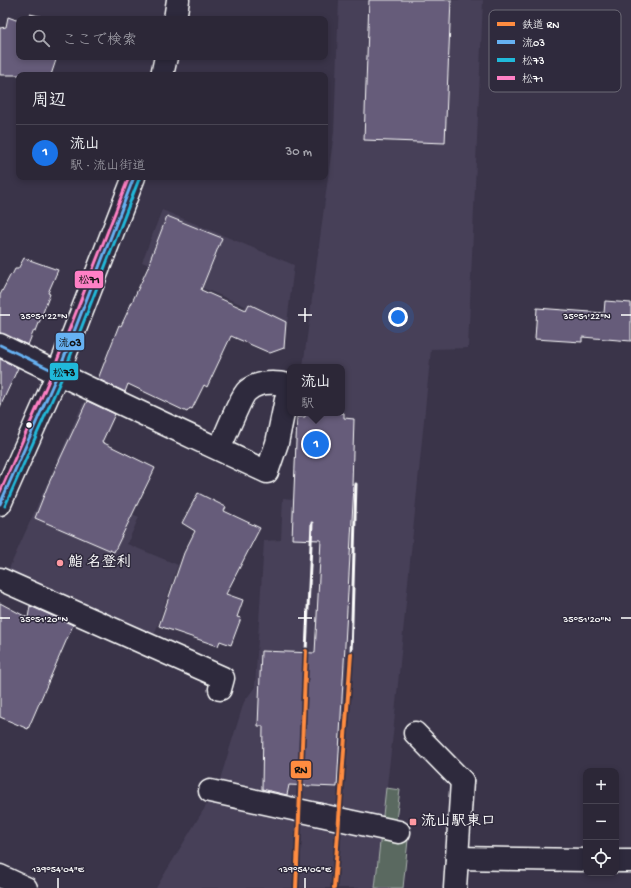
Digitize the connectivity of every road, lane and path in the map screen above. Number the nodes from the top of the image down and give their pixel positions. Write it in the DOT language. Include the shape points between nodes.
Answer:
graph roads {
  1 [pos="178,0"];
  2 [pos="175,16"];
  3 [pos="165,60"];
  4 [pos="163,72"];
  5 [pos="133,180"];
  6 [pos="0,345"];
  7 [pos="58,374"];
  8 [pos="219,449"];
  9 [pos="0,504"];
  10 [pos="0,578"];
  11 [pos="221,684"];
  12 [pos="415,734"];
  13 [pos="210,791"];
  14 [pos="399,832"];
  15 [pos="457,858"];
  16 [pos="583,860"];
  17 [pos="619,861"];
  18 [pos="631,861"];
  19 [pos="0,876"];
  20 [pos="26,888"];
  21 [pos="455,888"];
  1 -- 2 [label="street"];
  3 -- 4 [label="street"];
  5 -- 7 [label="street"];
  6 -- 7 [label="street"];
  7 -- 8 [label="street"];
  7 -- 9 [label="street"];
  10 -- 11 [label="street"];
  12 -- 15 [label="street" via="462,781"];
  13 -- 14 [label="street"];
  15 -- 16 [label="street"];
  15 -- 21 [label="street"];
  17 -- 18 [label="street"];
  19 -- 20 [label="street"];
}
